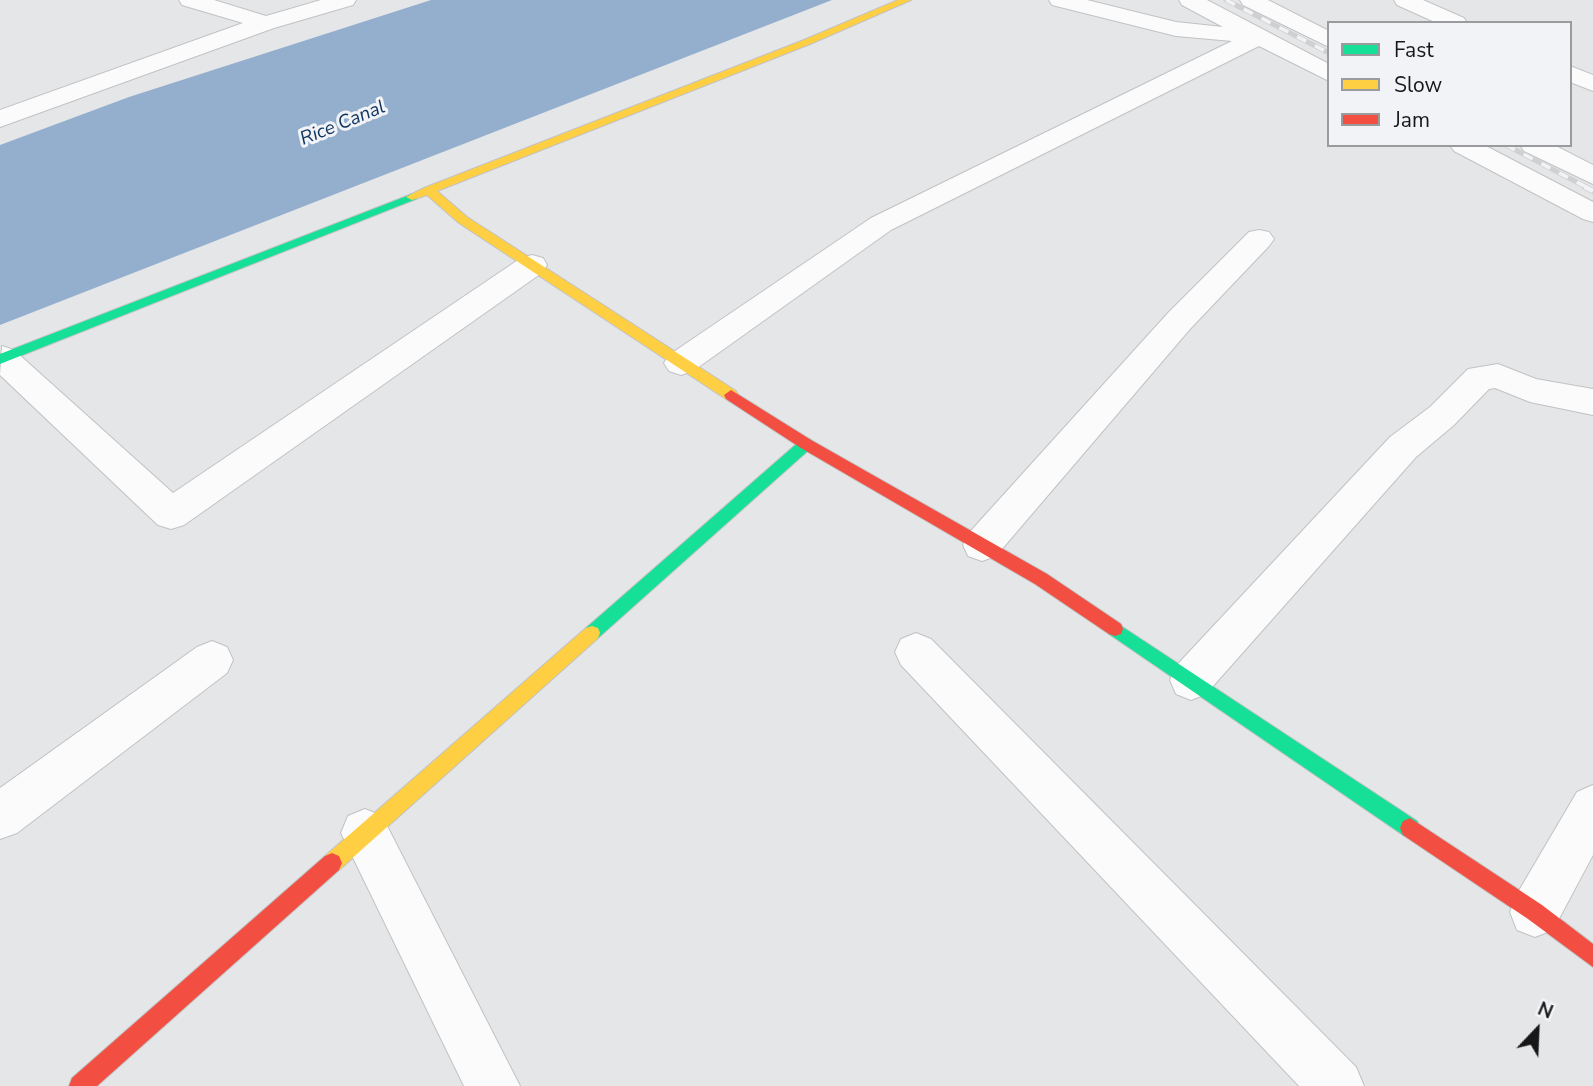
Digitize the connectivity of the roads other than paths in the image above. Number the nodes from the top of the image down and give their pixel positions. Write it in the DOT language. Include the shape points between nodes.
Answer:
graph roads {
  1 [pos="190,0"];
  2 [pos="345,0"];
  3 [pos="906,0"];
  4 [pos="1060,0"];
  5 [pos="1190,0"];
  6 [pos="1251,0"];
  7 [pos="1405,0"];
  8 [pos="1452,21"];
  9 [pos="265,23"];
  10 [pos="1259,37"];
  11 [pos="1327,39"];
  12 [pos="1327,73"];
  13 [pos="1572,75"];
  14 [pos="1593,84"];
  15 [pos="0,119"];
  16 [pos="1468,147"];
  17 [pos="1537,147"];
  18 [pos="1593,176"];
  19 [pos="428,190"];
  20 [pos="1593,214"];
  21 [pos="1259,239"];
  22 [pos="532,265"];
  23 [pos="1,358"];
  24 [pos="681,363"];
  25 [pos="1593,402"];
  26 [pos="806,444"];
  27 [pos="982,545"];
  28 [pos="916,652"];
  29 [pos="212,660"];
  30 [pos="1191,680"];
  31 [pos="1593,808"];
  32 [pos="0,816"];
  33 [pos="365,833"];
  34 [pos="1535,912"];
  35 [pos="1593,957"];
  36 [pos="80,1086"];
  37 [pos="493,1086"];
  38 [pos="1337,1086"];
  1 -- 9 [label="street"];
  2 -- 9 [label="street"];
  3 -- 19 [label="street"];
  4 -- 10 [label="street" via="1177,29"];
  5 -- 10 [label="street"];
  6 -- 11 [label="street"];
  7 -- 8 [label="street"];
  9 -- 15 [label="street"];
  10 -- 12 [label="street"];
  10 -- 24 [label="street" via="881,224"];
  13 -- 14 [label="street"];
  16 -- 20 [label="street"];
  17 -- 18 [label="street"];
  19 -- 22 [label="street" via="463,220"];
  19 -- 23 [label="street"];
  21 -- 27 [label="street" via="1179,321"];
  22 -- 23 [label="street" via="172,514"];
  22 -- 24 [label="street"];
  24 -- 26 [label="street"];
  25 -- 30 [label="street" via="1530,390 1498,376 1479,378 1403,447"];
  26 -- 27 [label="street"];
  26 -- 33 [label="street"];
  27 -- 30 [label="street"];
  28 -- 38 [label="street"];
  29 -- 32 [label="street"];
  30 -- 34 [label="street"];
  31 -- 34 [label="street"];
  33 -- 36 [label="street"];
  33 -- 37 [label="street"];
  34 -- 35 [label="street"];
}
